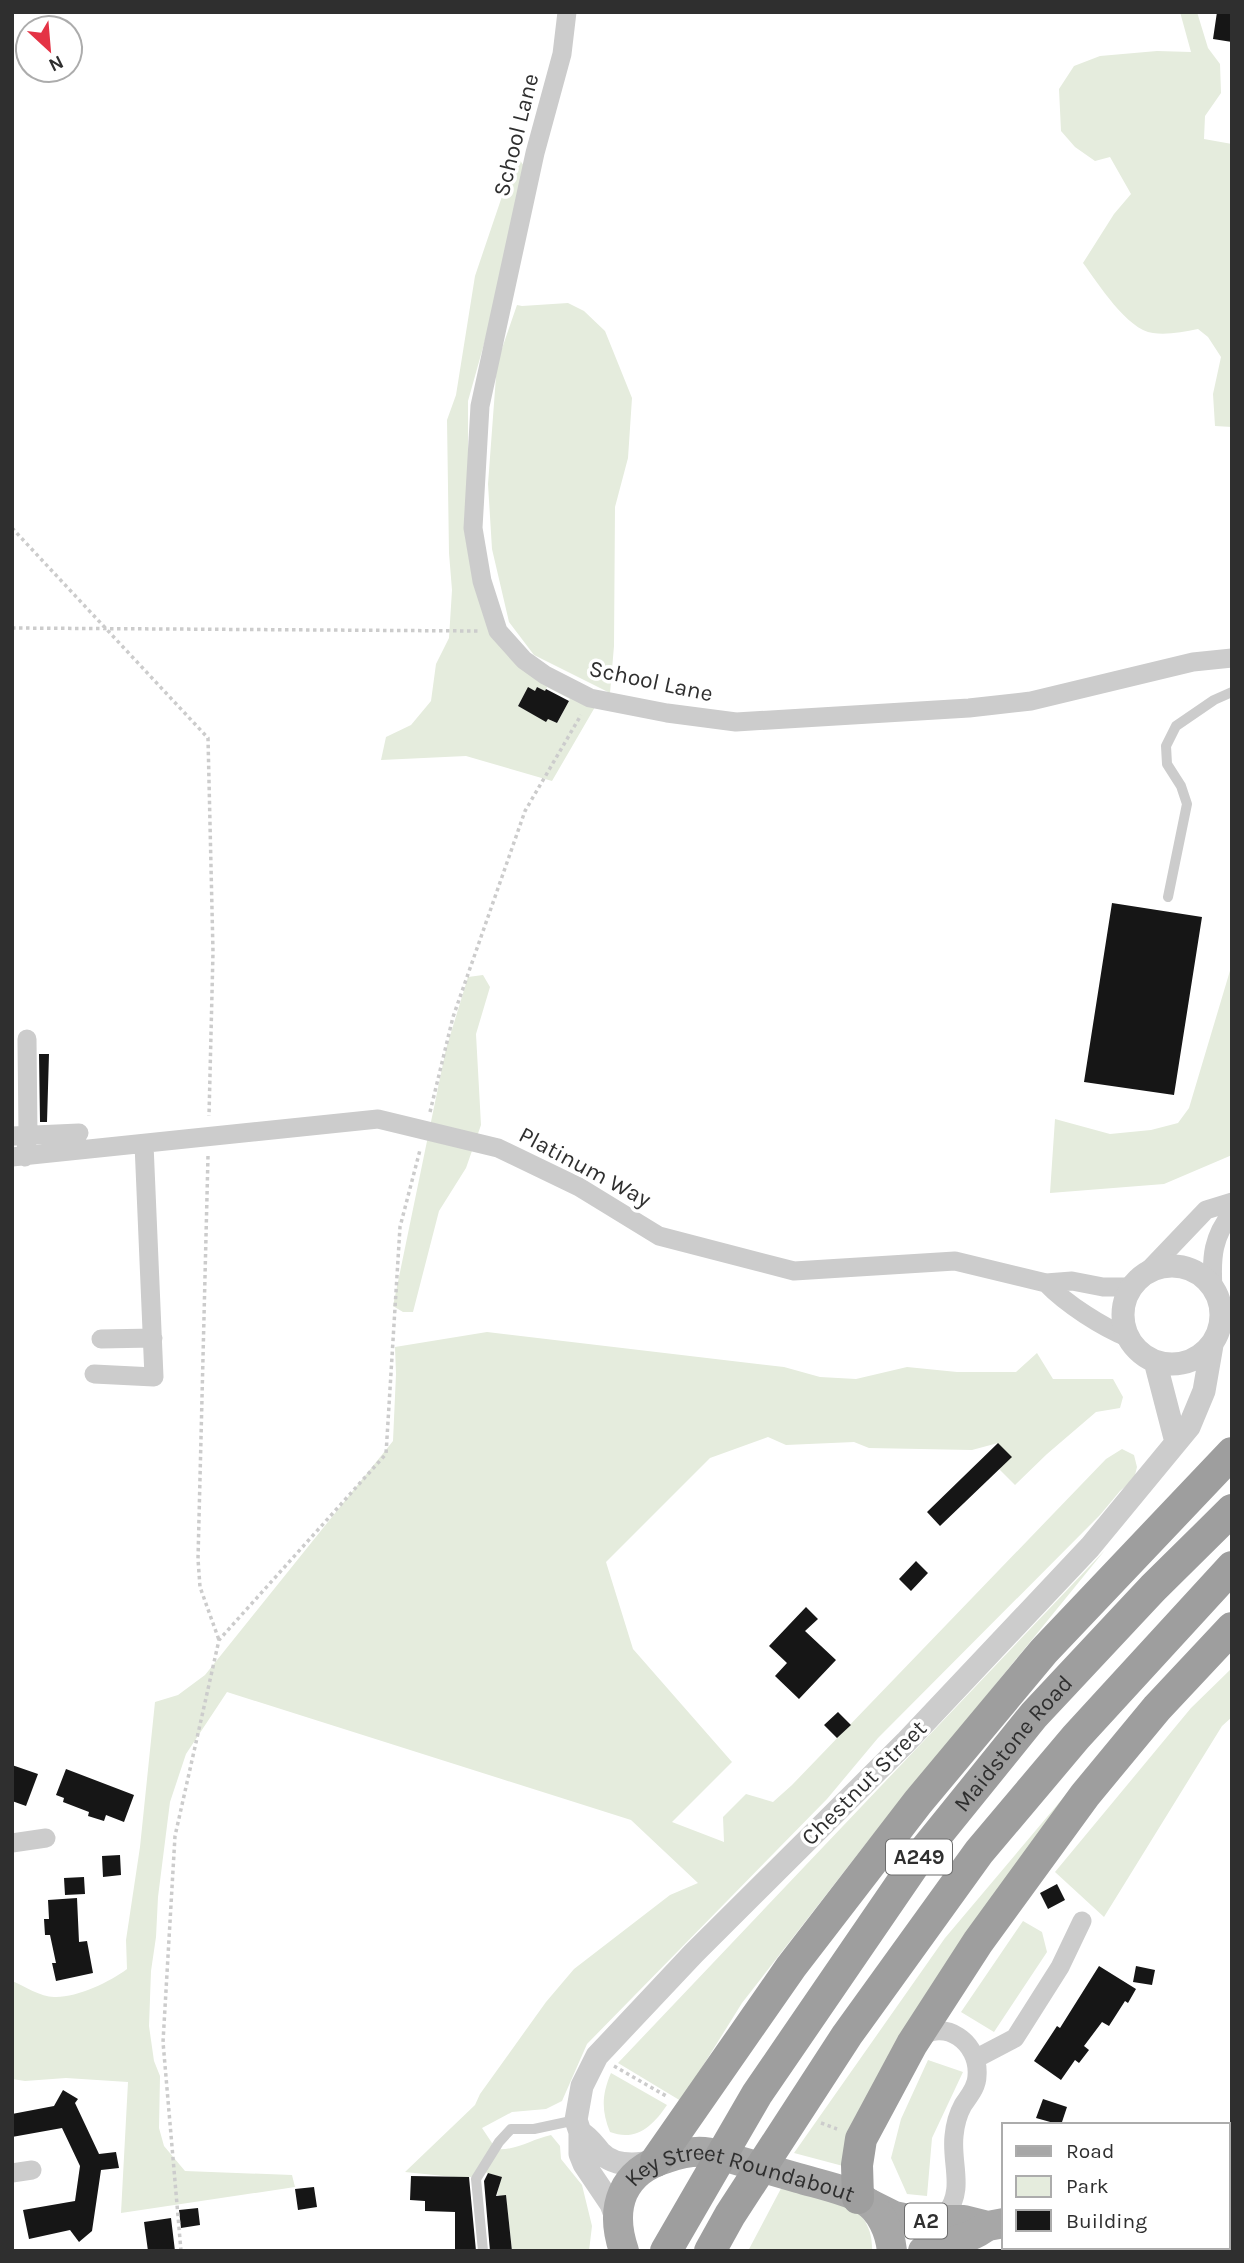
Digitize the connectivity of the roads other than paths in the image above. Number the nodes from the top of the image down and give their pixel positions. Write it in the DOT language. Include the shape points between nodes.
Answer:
graph roads {
  1 [pos="568,12"];
  2 [pos="1232,658"];
  3 [pos="1232,692"];
  4 [pos="1168,897"];
  5 [pos="27,1039"];
  6 [pos="79,1133"];
  7 [pos="20,1135"];
  8 [pos="144,1144"];
  9 [pos="19,1157"];
  10 [pos="1232,1202"];
  11 [pos="1232,1213"];
  12 [pos="1138,1282"];
  13 [pos="1046,1283"];
  14 [pos="1213,1287"];
  15 [pos="153,1338"];
  16 [pos="1129,1338"];
  17 [pos="101,1339"];
  18 [pos="1212,1345"];
  19 [pos="1155,1362"];
  20 [pos="94,1374"];
  21 [pos="1176,1442"];
  22 [pos="1232,1453"];
  23 [pos="1232,1510"];
  24 [pos="1232,1567"];
  25 [pos="1232,1628"];
  26 [pos="46,1838"];
  27 [pos="12,1843"];
  28 [pos="1082,1921"];
  29 [pos="912,2044"];
  30 [pos="975,2059"];
  31 [pos="578,2126"];
  32 [pos="649,2164"];
  33 [pos="862,2200"];
  34 [pos="923,2221"];
  35 [pos="996,2225"];
  36 [pos="620,2241"];
  37 [pos="483,2251"];
  38 [pos="666,2251"];
  39 [pos="710,2251"];
  40 [pos="892,2251"];
  41 [pos="923,2251"];
  1 -- 2 [label="street, School Lane" via="480,406 473,528 482,581 498,631 524,660 590,698 736,722 1031,701 1193,662"];
  3 -- 4 [label="lane" via="1176,726 1166,746 1167,764 1187,804"];
  5 -- 7 [label="street"];
  6 -- 7 [label="street"];
  7 -- 9 [label="street"];
  8 -- 9 [label="street, Platinum Way"];
  8 -- 13 [label="street, Platinum Way" via="378,1119 498,1148 579,1187 659,1236 794,1271 955,1261"];
  8 -- 15 [label="street"];
  10 -- 12 [label="street" via="1206,1210"];
  11 -- 14 [label="street" via="1220,1227 1211,1260"];
  12 -- 13 [label="street, Platinum Way" via="1103,1287 1072,1281"];
  12 -- 14 [label="street" via="1157,1269 1172,1266 1188,1268"];
  12 -- 16 [label="street" via="1123,1312"];
  13 -- 16 [label="street, Platinum Way" via="1110,1331"];
  14 -- 18 [label="street" via="1222,1316"];
  15 -- 17 [label="street"];
  15 -- 20 [label="street" via="154,1377"];
  16 -- 19 [label="street"];
  18 -- 19 [label="street" via="1186,1363"];
  18 -- 21 [label="street, Chestnut Street" via="1204,1391 1189,1427"];
  19 -- 21 [label="street"];
  21 -- 31 [label="street, Chestnut Street" via="1090,1547 597,2056 582,2086"];
  22 -- 32 [label="highway, A249" via="1044,1651 918,1802 791,1967"];
  23 -- 38 [label="highway, Maidstone Road / A249" via="1034,1715 920,1856 757,2094"];
  24 -- 39 [label="highway, Maidstone Road / A249" via="1085,1727 979,1852 847,2035"];
  25 -- 29 [label="highway" via="1085,1795 978,1942"];
  26 -- 27 [label="street"];
  28 -- 30 [label="street" via="1060,1967 1015,2038"];
  29 -- 30 [label="street" via="927,2033 951,2033 965,2041"];
  29 -- 33 [label="highway" via="861,2139 857,2165"];
  30 -- 34 [label="street" via="976,2083 962,2106 954,2135 954,2198 946,2214"];
  31 -- 32 [label="street" via="610,2159"];
  31 -- 36 [label="street, Chestnut Street" via="582,2160 610,2201"];
  31 -- 37 [label="lane" via="511,2129 499,2142 476,2179"];
  32 -- 33 [label="main road, Key Street Roundabout" via="703,2151"];
  32 -- 36 [label="main road, Key Street Roundabout" via="633,2176 625,2190 619,2206"];
  33 -- 34 [label="main road, A2" via="897,2217"];
  33 -- 40 [label="main road, Key Street Roundabout" via="886,2226"];
  34 -- 35 [label="main road, A2"];
  35 -- 41 [label="main road, A2" via="976,2236"];
}
